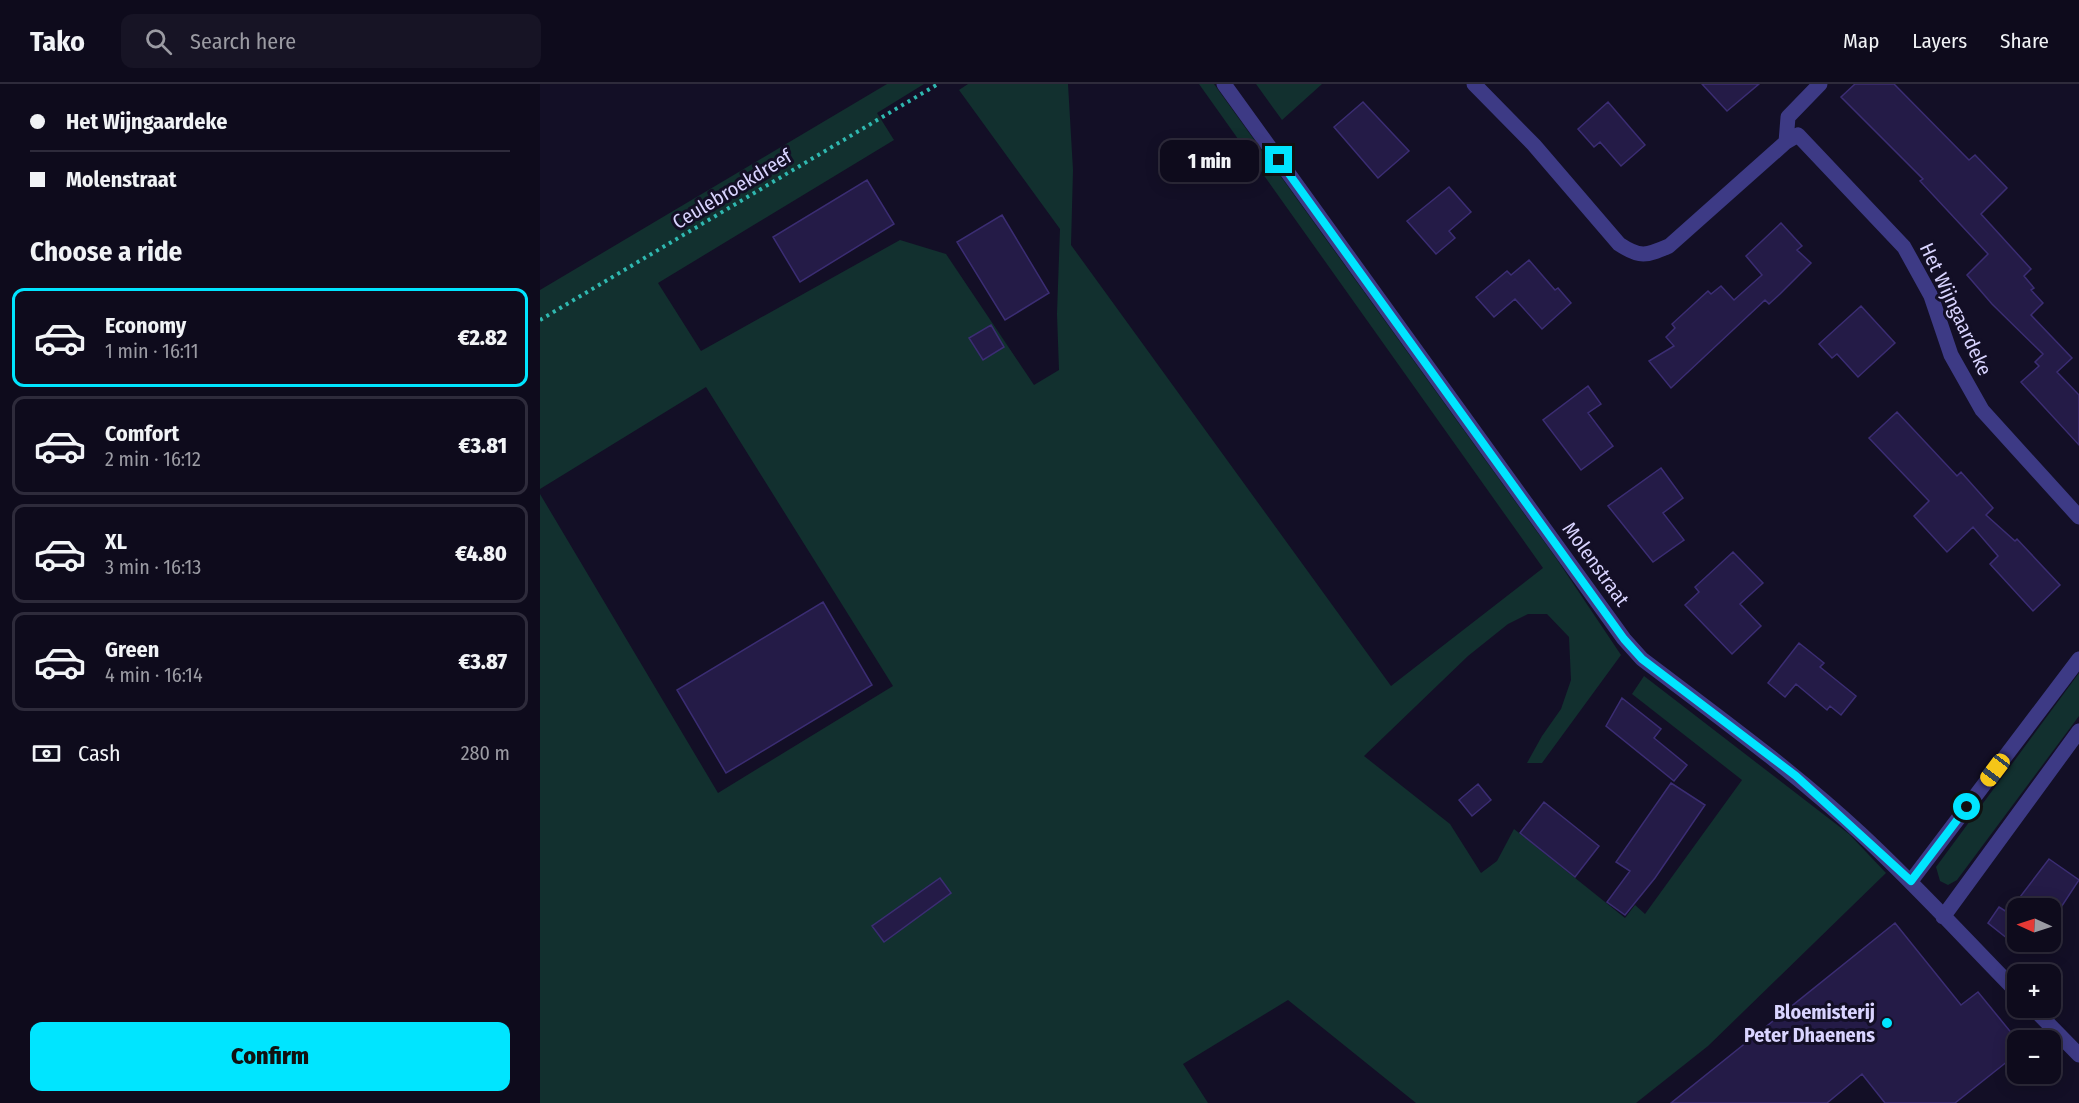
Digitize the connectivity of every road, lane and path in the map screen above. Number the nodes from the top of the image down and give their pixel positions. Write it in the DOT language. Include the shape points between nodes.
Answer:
graph roads {
  1 [pos="938,84"];
  2 [pos="1224,84"];
  3 [pos="1474,84"];
  4 [pos="1820,84"];
  5 [pos="1786,142"];
  6 [pos="540,320"];
  7 [pos="2079,516"];
  8 [pos="2079,659"];
  9 [pos="2079,731"];
  10 [pos="1911,881"];
  11 [pos="1943,917"];
  12 [pos="2007,982"];
  13 [pos="2042,1018"];
  14 [pos="2079,1055"];
  1 -- 6 [label="path, Ceulebroekdreef"];
  2 -- 10 [label="street, Molenstraat" via="1624,639 1642,659 1796,776"];
  3 -- 5 [label="street" via="1534,145 1619,244 1634,254 1653,253 1669,246"];
  4 -- 5 [label="street" via="1788,117"];
  5 -- 7 [label="street, Het Wijngaardeke" via="1798,135 1904,247 1931,296 1951,355 1982,410"];
  8 -- 10 [label="street"];
  9 -- 11 [label="street"];
  10 -- 11 [label="street, Molenstraat"];
  11 -- 12 [label="street, Molenstraat"];
  13 -- 14 [label="street"];
}
